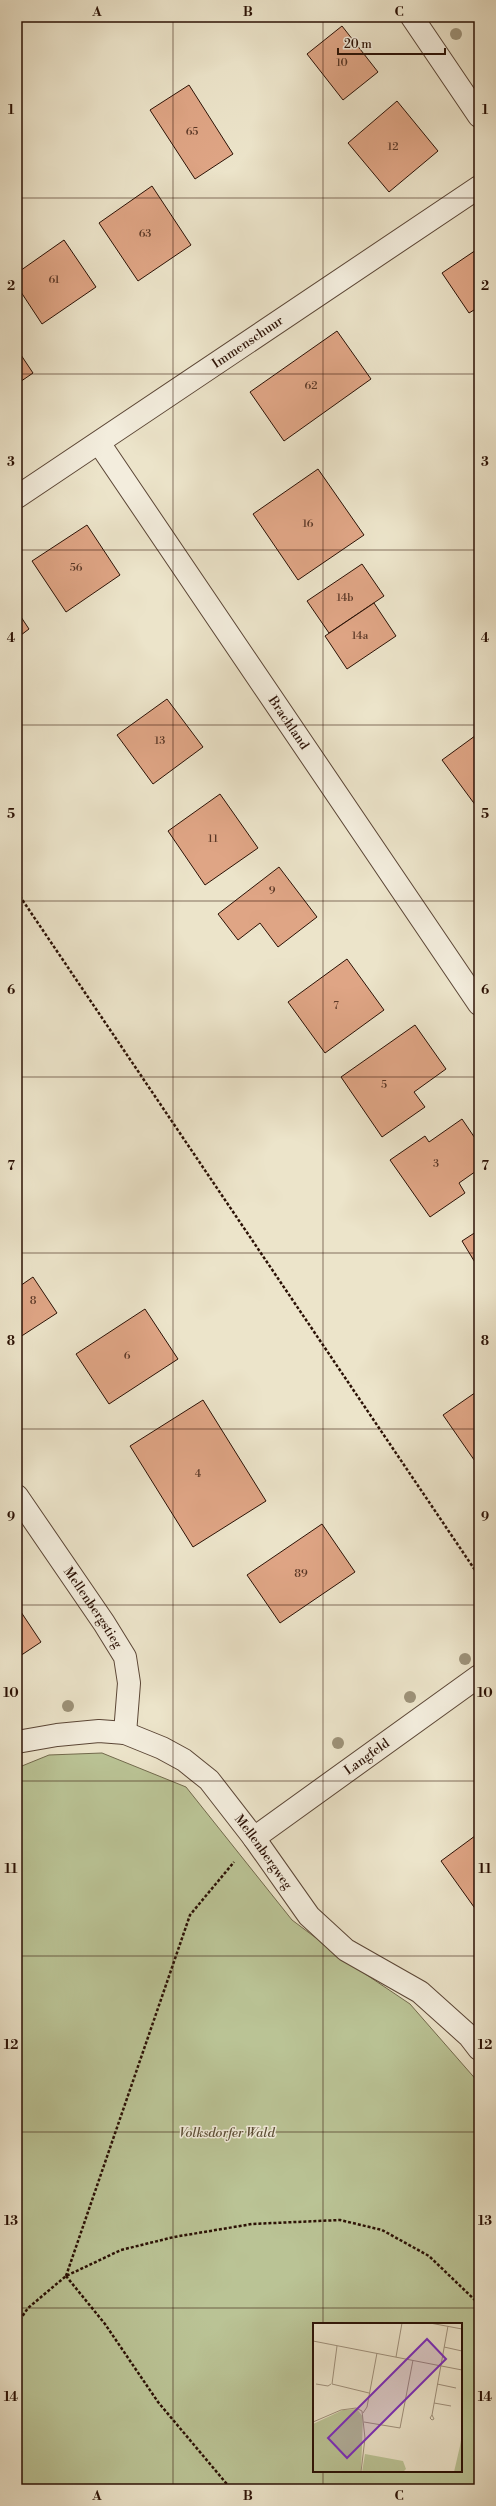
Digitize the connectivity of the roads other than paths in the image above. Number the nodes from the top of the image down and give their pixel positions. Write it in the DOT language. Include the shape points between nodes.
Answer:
graph roads {
  1 [pos="412,17"];
  2 [pos="479,116"];
  3 [pos="479,187"];
  4 [pos="99,443"];
  5 [pos="17,497"];
  6 [pos="479,1004"];
  7 [pos="17,1496"];
  8 [pos="479,1676"];
  9 [pos="125,1734"];
  10 [pos="17,1742"];
  11 [pos="254,1838"];
  12 [pos="479,2049"];
  1 -- 2 [label="street"];
  3 -- 4 [label="street, Immenschuur"];
  4 -- 5 [label="street, Immenschuur"];
  4 -- 6 [label="street, Brachland"];
  7 -- 9 [label="street, Mellenbergstieg" via="125,1657 129,1684"];
  8 -- 11 [label="street, Langfeld"];
  9 -- 10 [label="street, Mellenbergweg" via="99,1731"];
  9 -- 11 [label="street, Mellenbergweg" via="162,1748 184,1760 209,1780"];
  11 -- 12 [label="street, Mellenbergweg" via="309,1916 346,1950 420,1992 469,2036"];
}
